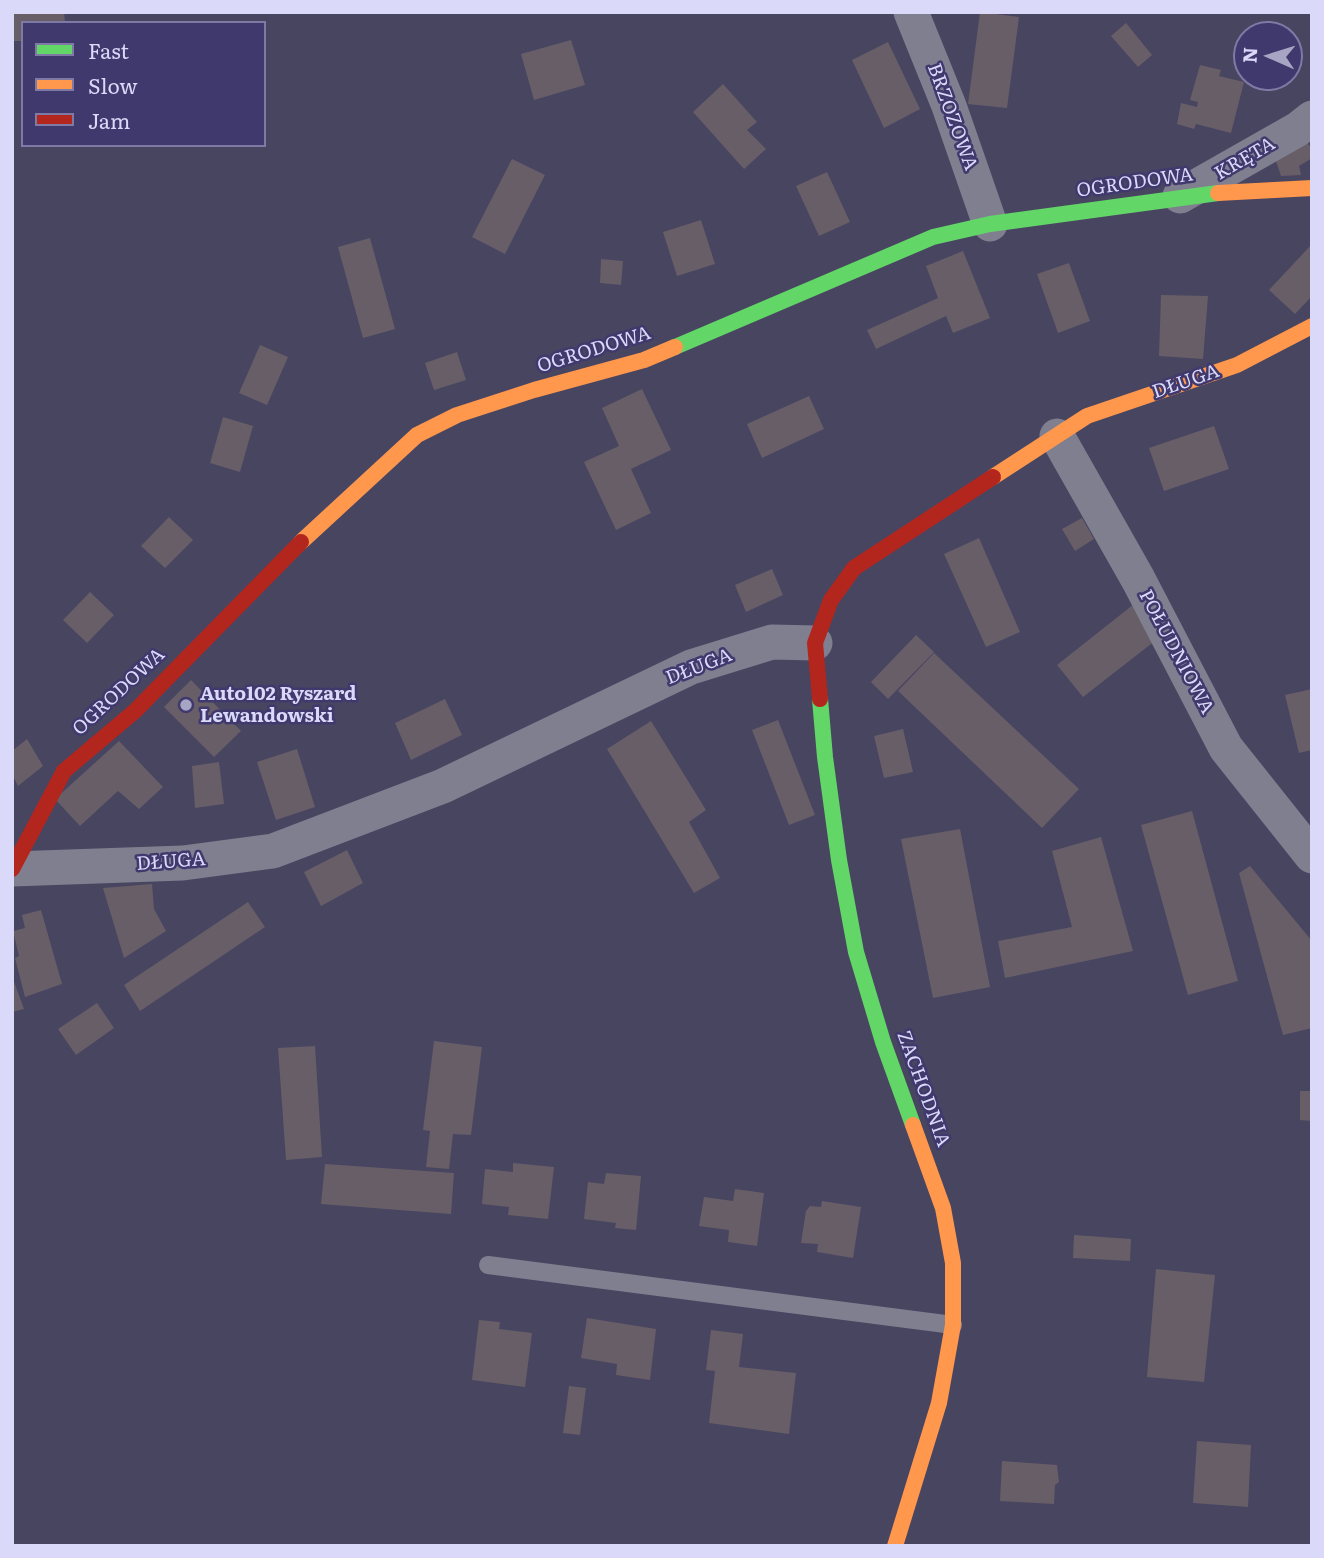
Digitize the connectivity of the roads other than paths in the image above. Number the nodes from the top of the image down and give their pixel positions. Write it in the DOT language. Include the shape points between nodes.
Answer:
graph roads {
  1 [pos="911,12"];
  2 [pos="1312,118"];
  3 [pos="1312,188"];
  4 [pos="1177,198"];
  5 [pos="990,224"];
  6 [pos="1312,326"];
  7 [pos="1057,436"];
  8 [pos="815,643"];
  9 [pos="1312,856"];
  10 [pos="12,869"];
  11 [pos="488,1265"];
  12 [pos="953,1325"];
  13 [pos="895,1546"];
  1 -- 5 [label="street, BRZOZOWA"];
  2 -- 4 [label="street, KRĘTA"];
  3 -- 4 [label="street, OGRODOWA"];
  4 -- 5 [label="street, OGRODOWA"];
  5 -- 10 [label="street, OGRODOWA" via="933,237 644,360 457,415 417,435 313,530 135,710 64,771"];
  6 -- 7 [label="street, DŁUGA" via="1237,365 1087,416"];
  7 -- 8 [label="street, DŁUGA" via="855,568 831,600"];
  7 -- 9 [label="street, POŁUDNIOWA" via="1226,748"];
  8 -- 10 [label="street, DŁUGA" via="772,642 691,667 443,786 273,851 183,863"];
  8 -- 12 [label="street, ZACHODNIA" via="825,757 856,952 943,1208 953,1263"];
  11 -- 12 [label="lane"];
  12 -- 13 [label="street, ZACHODNIA" via="939,1403"];
}
